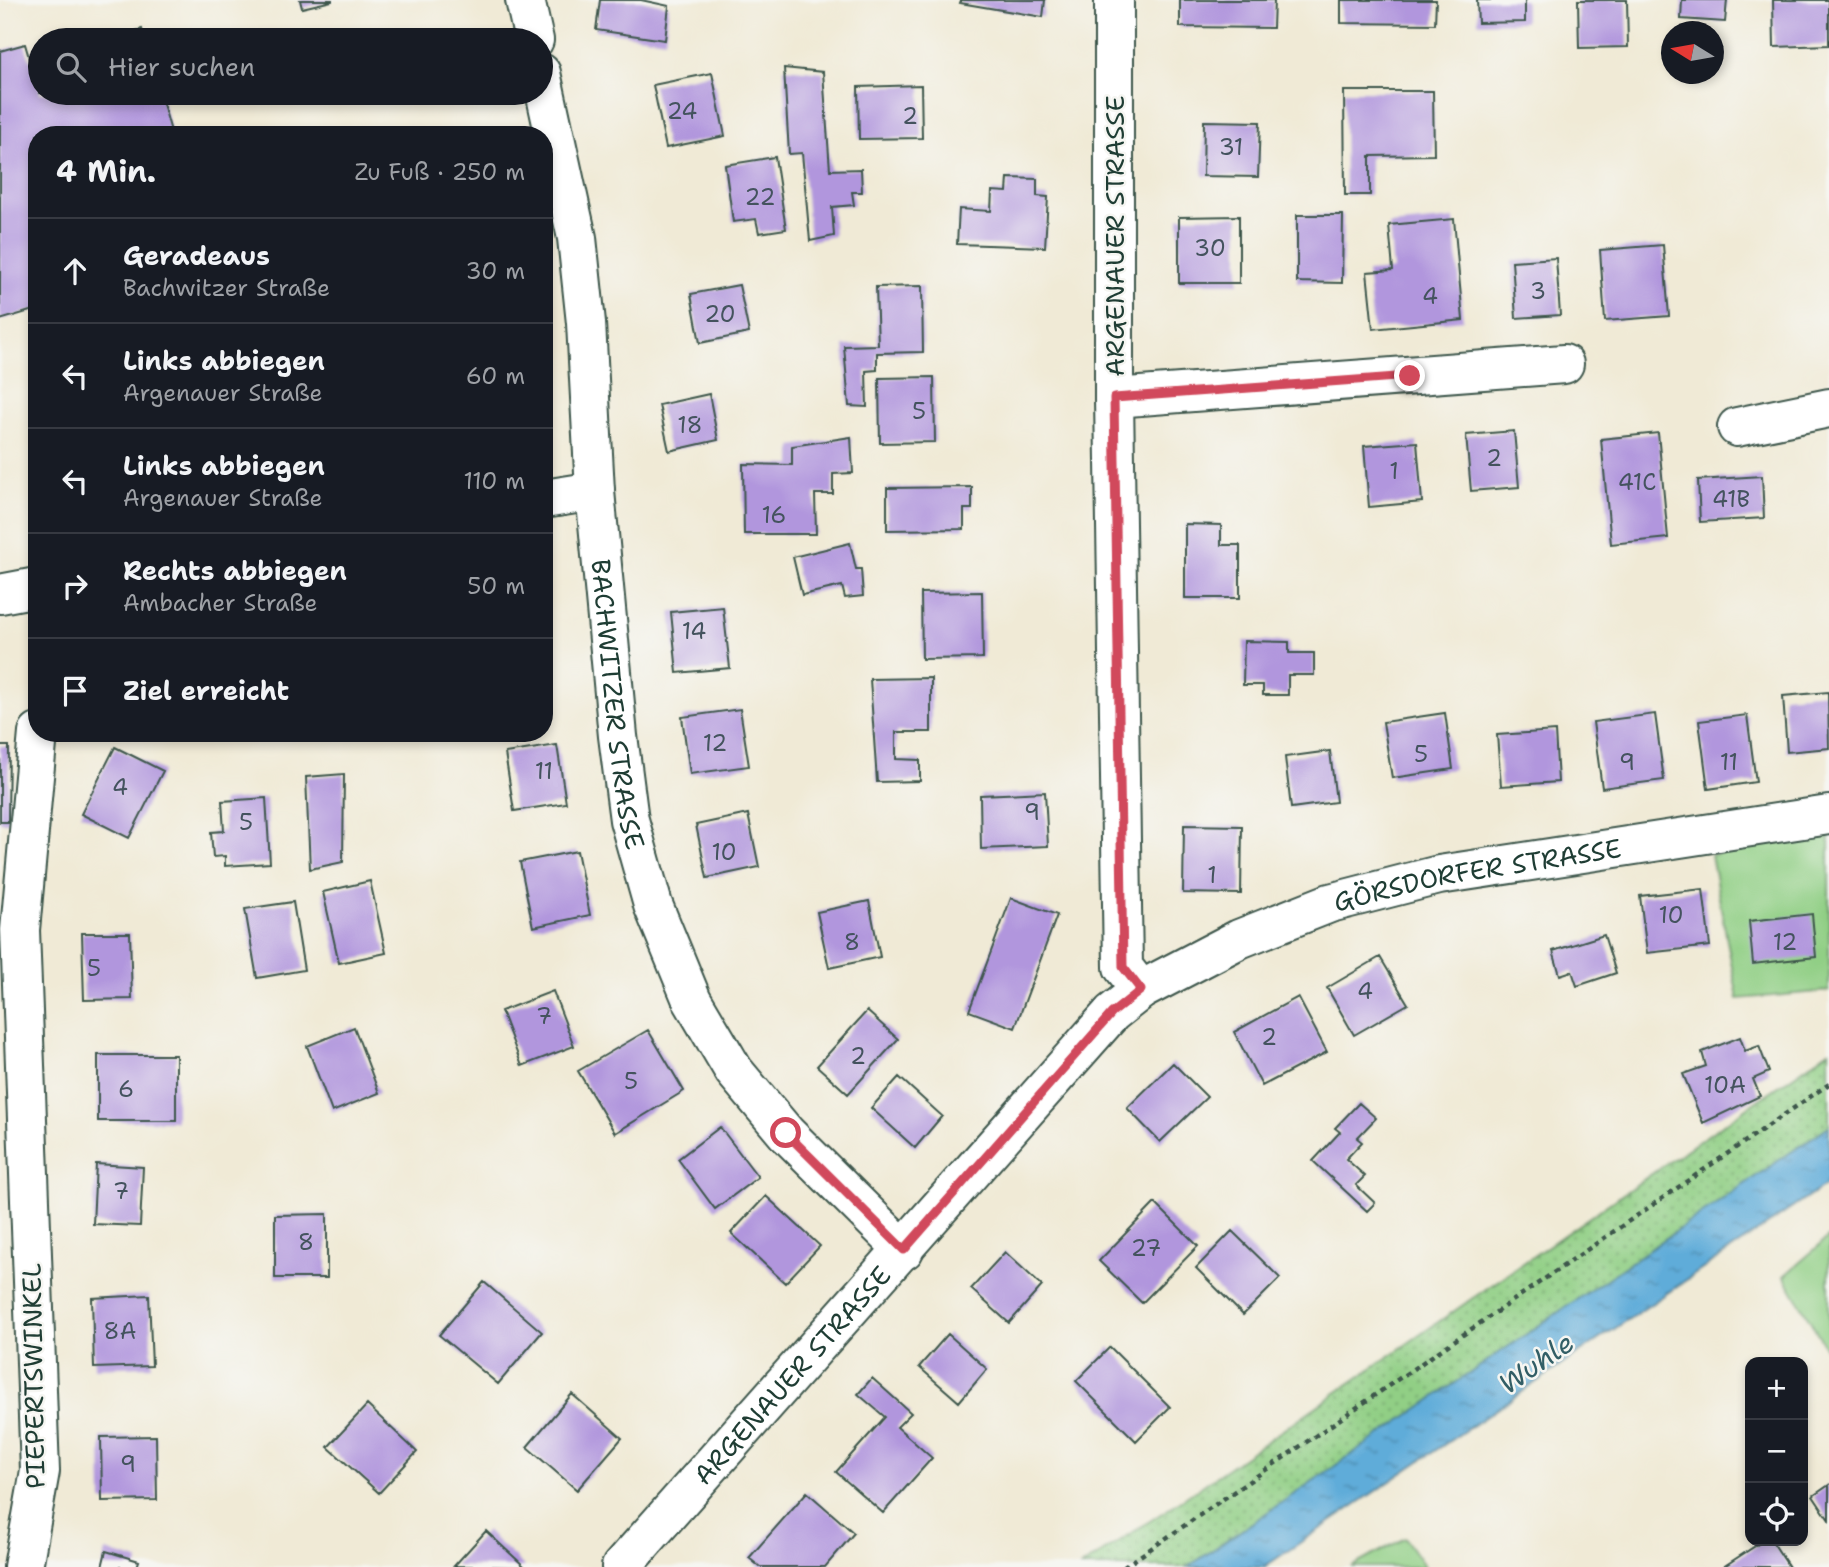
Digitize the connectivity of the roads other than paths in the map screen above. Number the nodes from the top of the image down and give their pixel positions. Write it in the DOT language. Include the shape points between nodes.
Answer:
graph roads {
  1 [pos="525,0"];
  2 [pos="1114,0"];
  3 [pos="531,28"];
  4 [pos="548,105"];
  5 [pos="553,126"];
  6 [pos="553,127"];
  7 [pos="1564,364"];
  8 [pos="1114,398"];
  9 [pos="1829,408"];
  10 [pos="1737,427"];
  11 [pos="595,491"];
  12 [pos="553,498"];
  13 [pos="28,589"];
  14 [pos="0,594"];
  15 [pos="37,742"];
  16 [pos="1829,815"];
  17 [pos="1141,990"];
  18 [pos="12,1089"];
  19 [pos="904,1250"];
  20 [pos="17,1559"];
  21 [pos="621,1567"];
  1 -- 3 [label="street"];
  2 -- 8 [label="street, ARGENAUER STRASSE"];
  4 -- 5 [label="street, BACHWITZER STRASSE"];
  6 -- 11 [label="street, BACHWITZER STRASSE" via="577,238"];
  7 -- 8 [label="street"];
  8 -- 17 [label="street, ARGENAUER STRASSE" via="1123,967"];
  9 -- 10 [label="street"];
  11 -- 12 [label="street"];
  11 -- 19 [label="street, BACHWITZER STRASSE" via="629,820 663,930 692,1000 734,1071 786,1133"];
  13 -- 14 [label="street"];
  15 -- 18 [label="street, PIEPERTSWINKEL" via="20,930"];
  16 -- 17 [label="street, GÖRSDORFER STRASSE" via="1439,876 1330,903 1239,939"];
  17 -- 19 [label="street, ARGENAUER STRASSE" via="1112,1013"];
  18 -- 20 [label="street, PIEPERTSWINKEL" via="40,1471"];
  19 -- 21 [label="street, ARGENAUER STRASSE"];
}
